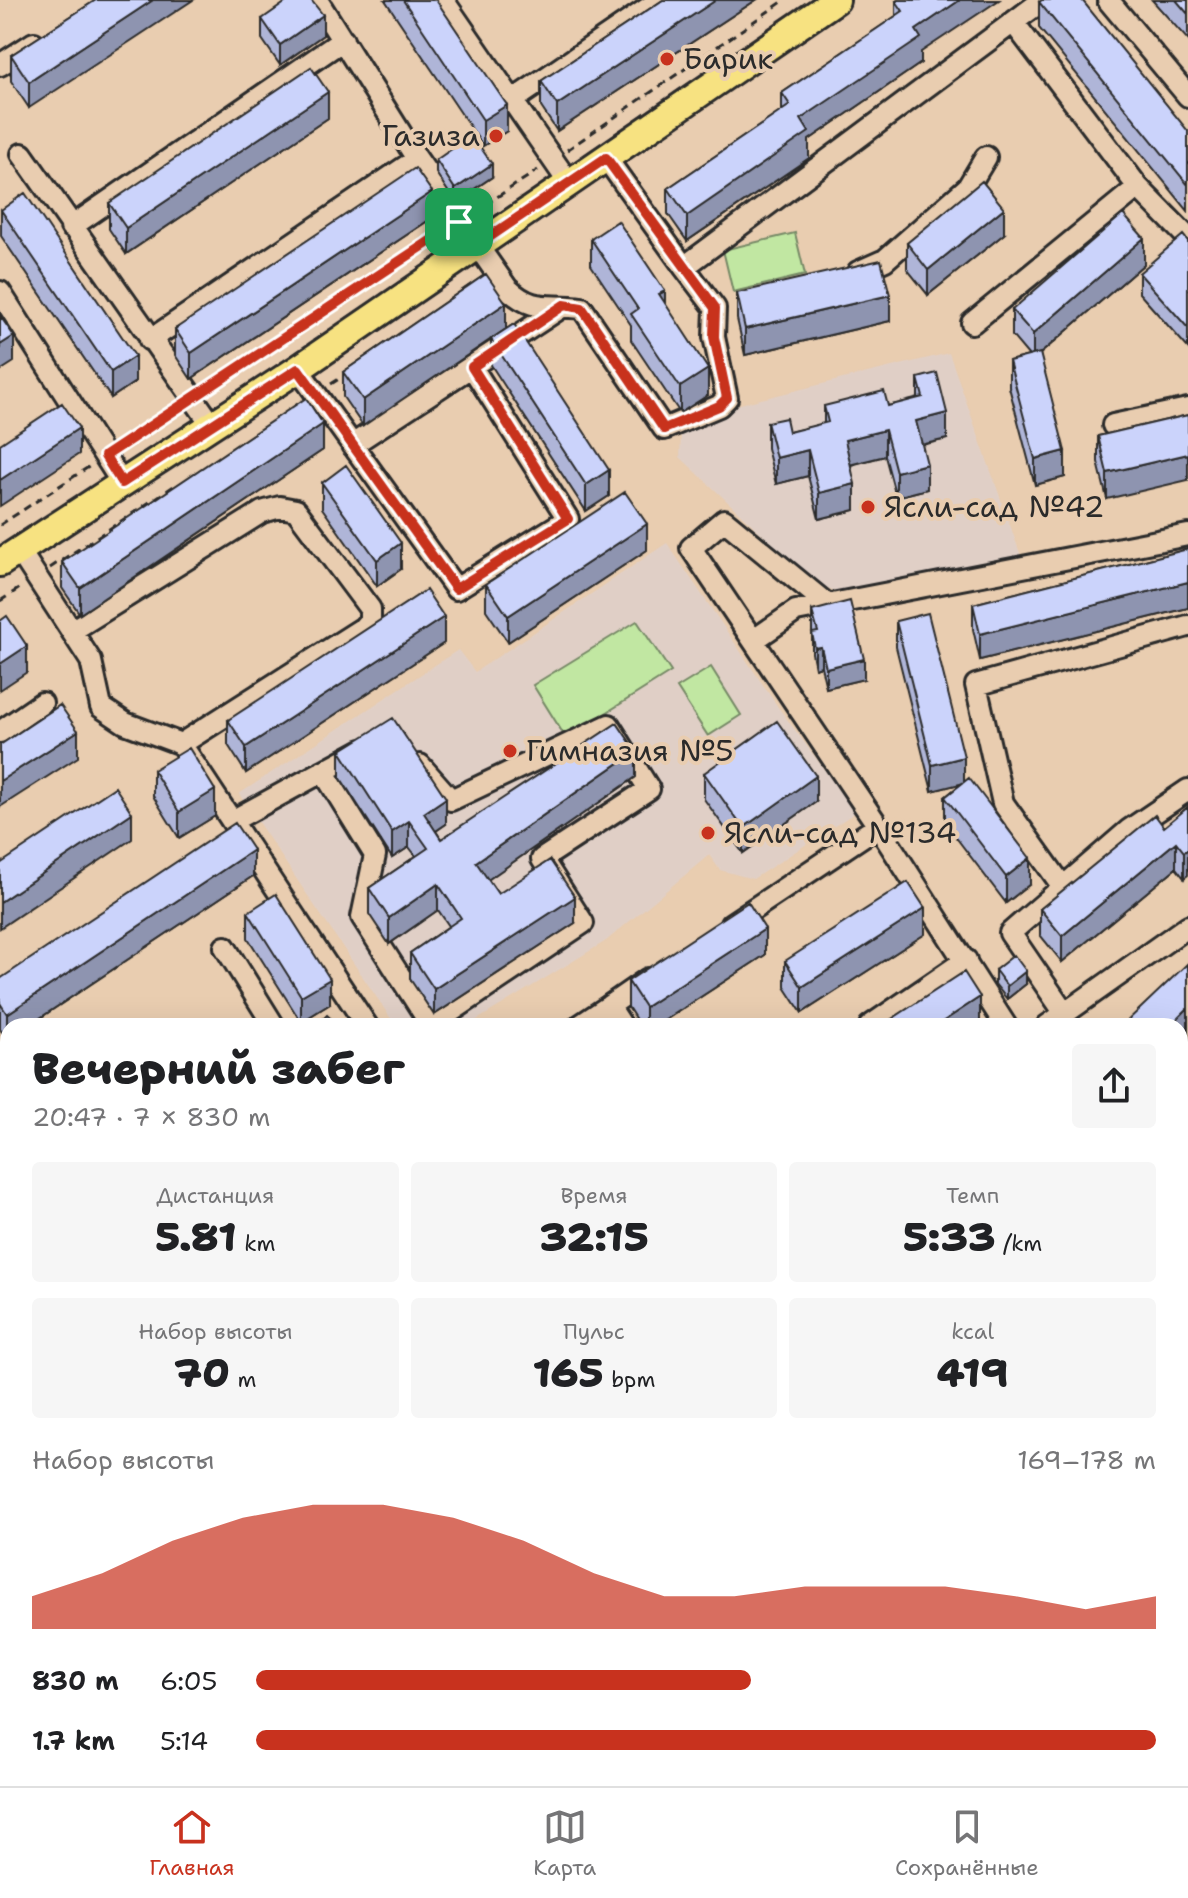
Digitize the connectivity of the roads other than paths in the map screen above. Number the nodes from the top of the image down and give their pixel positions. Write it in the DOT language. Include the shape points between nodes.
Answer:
graph roads {
  1 [pos="317,0"];
  2 [pos="443,0"];
  3 [pos="660,0"];
  4 [pos="836,0"];
  5 [pos="1043,0"];
  6 [pos="1108,0"];
  7 [pos="1014,23"];
  8 [pos="50,32"];
  9 [pos="343,40"];
  10 [pos="0,65"];
  11 [pos="1188,96"];
  12 [pos="512,101"];
  13 [pos="22,154"];
  14 [pos="986,157"];
  15 [pos="606,158"];
  16 [pos="417,159"];
  17 [pos="569,183"];
  18 [pos="1138,187"];
  19 [pos="71,227"];
  20 [pos="1188,238"];
  21 [pos="476,246"];
  22 [pos="684,267"];
  23 [pos="846,279"];
  24 [pos="2,300"];
  25 [pos="564,305"];
  26 [pos="740,305"];
  27 [pos="715,308"];
  28 [pos="972,323"];
  29 [pos="150,340"];
  30 [pos="472,367"];
  31 [pos="298,369"];
  32 [pos="1188,409"];
  33 [pos="212,425"];
  34 [pos="1113,425"];
  35 [pos="352,445"];
  36 [pos="122,483"];
  37 [pos="1188,535"];
  38 [pos="10,557"];
  39 [pos="828,605"];
  40 [pos="1188,626"];
  41 [pos="73,630"];
  42 [pos="754,640"];
  43 [pos="42,703"];
  44 [pos="0,732"];
  45 [pos="378,741"];
  46 [pos="181,744"];
  47 [pos="402,745"];
  48 [pos="323,771"];
  49 [pos="1188,790"];
  50 [pos="878,826"];
  51 [pos="234,833"];
  52 [pos="1063,887"];
  53 [pos="1188,926"];
  54 [pos="711,937"];
  55 [pos="225,947"];
  56 [pos="966,960"];
  57 [pos="660,972"];
  58 [pos="609,1006"];
  59 [pos="1064,1012"];
  60 [pos="269,1018"];
  61 [pos="361,1018"];
  62 [pos="427,1018"];
  63 [pos="441,1018"];
  64 [pos="591,1018"];
  65 [pos="617,1018"];
  66 [pos="882,1018"];
  67 [pos="1001,1018"];
  68 [pos="1057,1018"];
  1 -- 9 [label="street"];
  2 -- 12 [label="street"];
  3 -- 12 [label="street"];
  4 -- 15 [label="main road"];
  5 -- 7 [label="street"];
  6 -- 11 [label="street"];
  7 -- 18 [label="street"];
  7 -- 22 [label="street"];
  8 -- 10 [label="street"];
  9 -- 16 [label="street"];
  9 -- 19 [label="street"];
  12 -- 17 [label="street"];
  13 -- 19 [label="street"];
  14 -- 23 [label="street" via="968,187 897,250"];
  15 -- 17 [label="main road"];
  15 -- 22 [label="street"];
  16 -- 21 [label="street"];
  16 -- 29 [label="street"];
  17 -- 21 [label="main road"];
  18 -- 20 [label="street"];
  18 -- 28 [label="street"];
  19 -- 29 [label="street"];
  21 -- 25 [label="street" via="522,302 539,308"];
  21 -- 31 [label="main road"];
  22 -- 27 [label="street"];
  24 -- 36 [label="street"];
  25 -- 27 [label="street" via="582,308 664,429 727,398 714,337"];
  25 -- 30 [label="street"];
  26 -- 27 [label="street"];
  29 -- 33 [label="street"];
  30 -- 35 [label="street"];
  30 -- 35 [label="street" via="568,519 456,589"];
  31 -- 33 [label="main road"];
  31 -- 35 [label="street"];
  32 -- 34 [label="street"];
  33 -- 36 [label="main road"];
  36 -- 38 [label="main road"];
  37 -- 39 [label="street"];
  38 -- 41 [label="street" via="37,577"];
  39 -- 42 [label="street" via="796,611"];
  39 -- 42 [label="street" via="724,520 691,548"];
  40 -- 52 [label="street" via="976,685 1003,803"];
  41 -- 46 [label="street" via="91,661 101,707 125,723"];
  41 -- 46 [label="street" via="262,512 296,510 370,609 370,620"];
  42 -- 50 [label="street"];
  43 -- 44 [label="street"];
  45 -- 48 [label="street"];
  46 -- 51 [label="street"];
  47 -- 63 [label="street" via="451,800 609,725 649,789 542,859 583,923"];
  48 -- 51 [label="street"];
  48 -- 62 [label="street" via="375,855 362,917"];
  49 -- 52 [label="street" via="1129,830"];
  50 -- 54 [label="street"];
  50 -- 56 [label="street"];
  51 -- 61 [label="street"];
  52 -- 59 [label="street" via="1010,933"];
  53 -- 59 [label="street"];
  55 -- 60 [label="street"];
  56 -- 66 [label="street"];
  56 -- 67 [label="street"];
  57 -- 58 [label="street"];
  58 -- 64 [label="street"];
  58 -- 65 [label="street"];
  59 -- 68 [label="street"];
}
